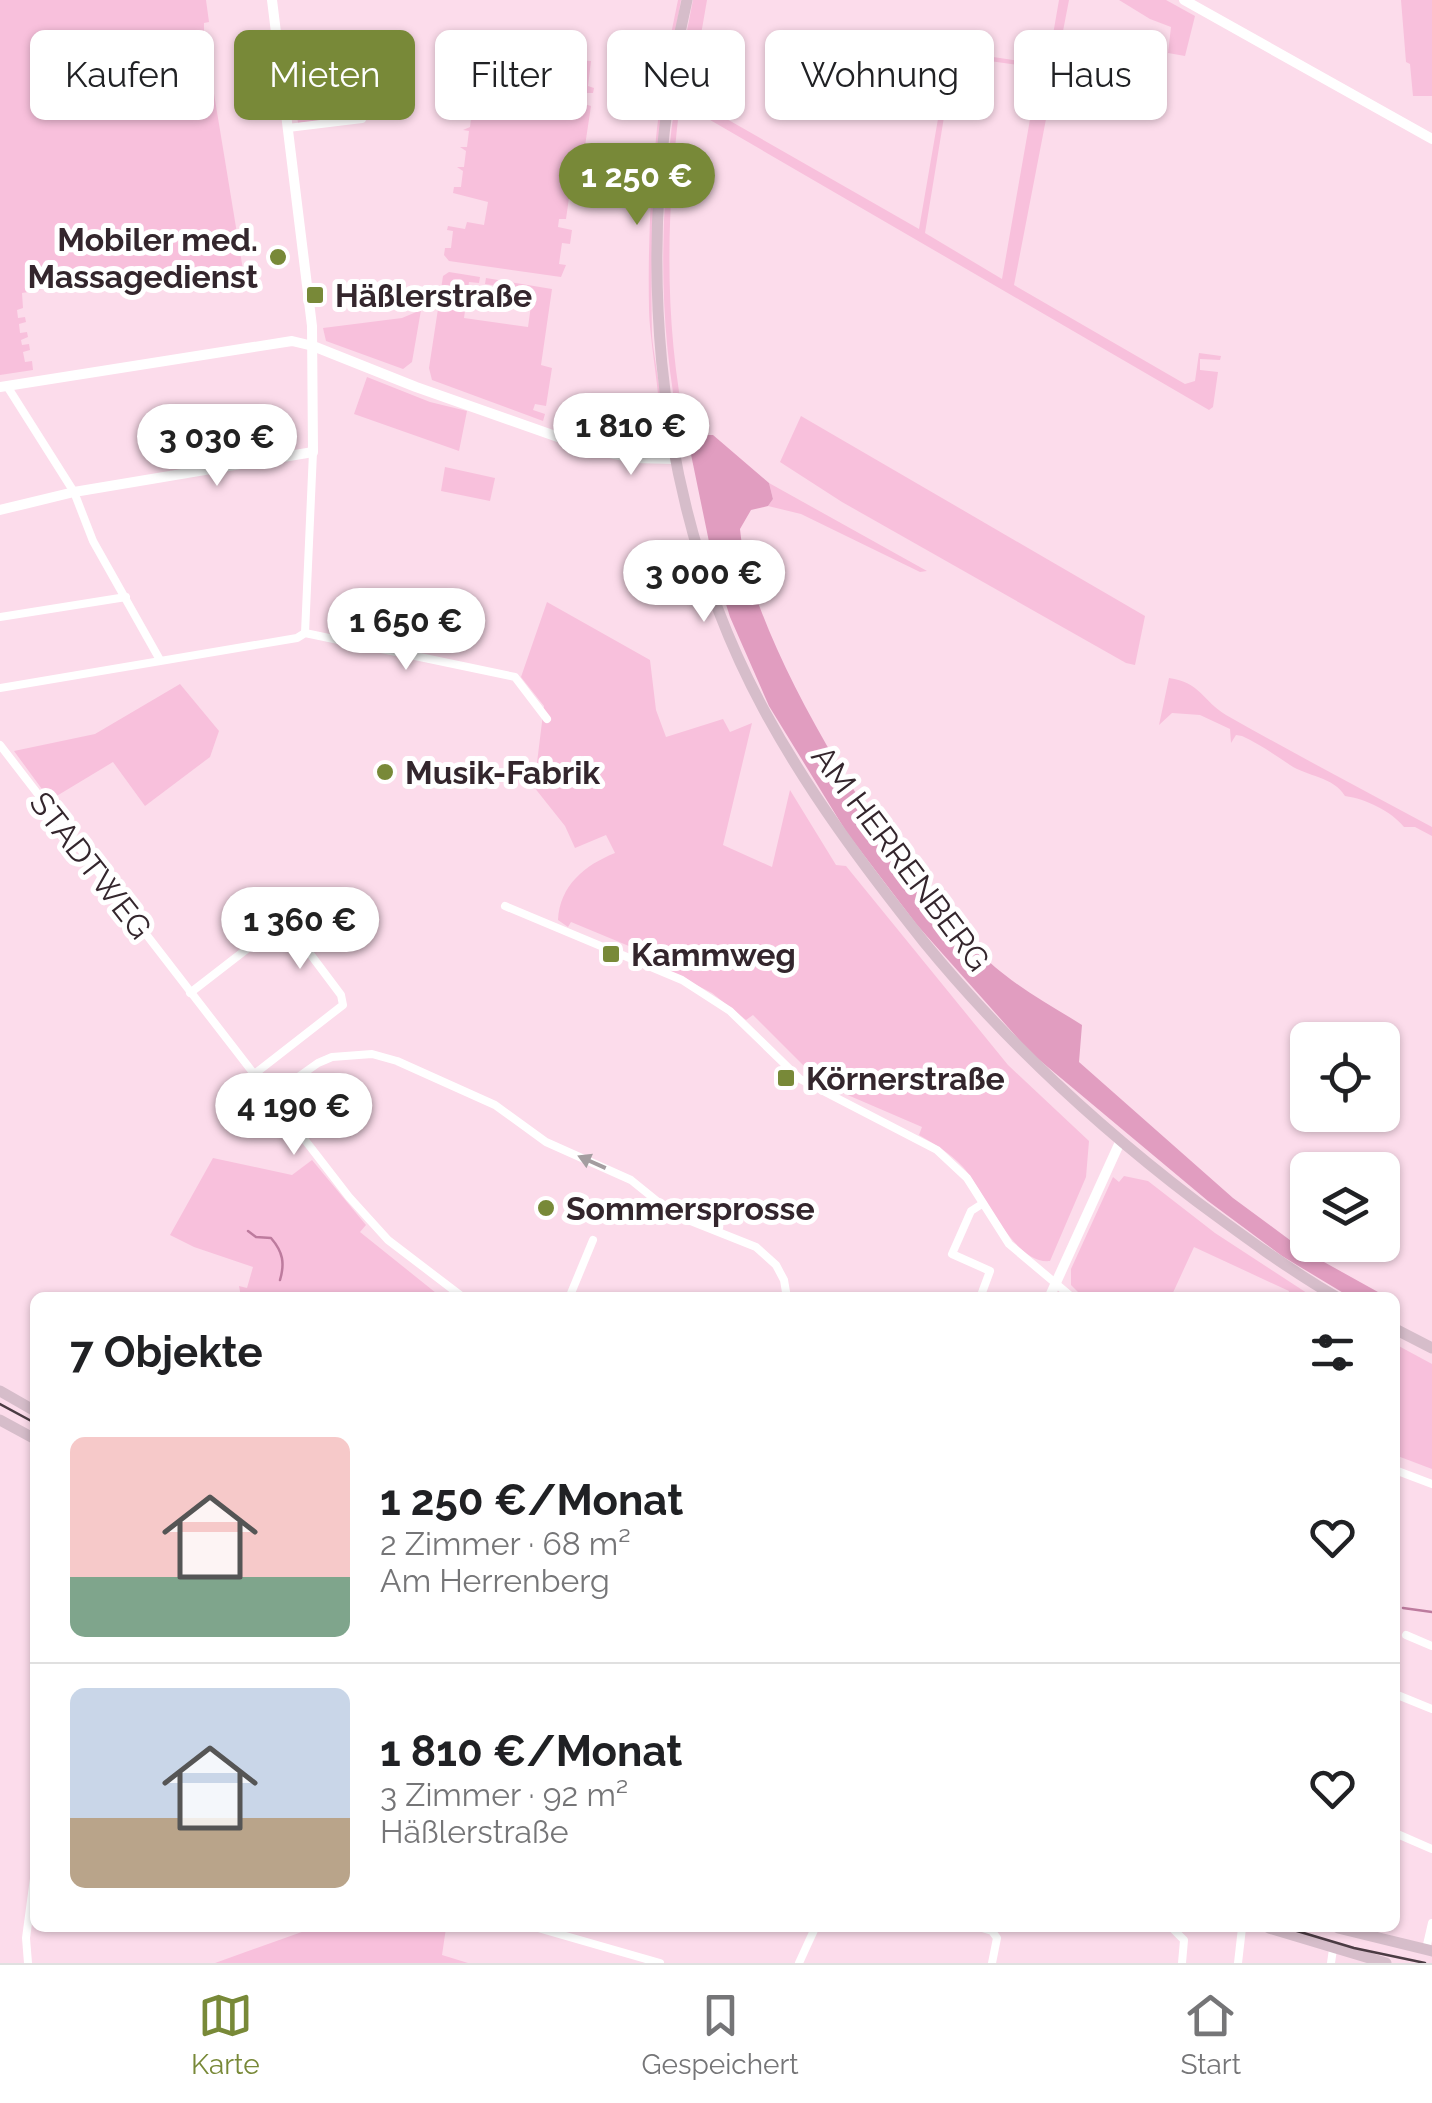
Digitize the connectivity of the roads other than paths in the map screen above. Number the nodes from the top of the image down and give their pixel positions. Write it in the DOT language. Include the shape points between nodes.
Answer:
graph roads {
  1 [pos="272,0"];
  2 [pos="687,0"];
  3 [pos="1184,0"];
  4 [pos="276,30"];
  5 [pos="287,120"];
  6 [pos="354,120"];
  7 [pos="288,128"];
  8 [pos="1432,139"];
  9 [pos="314,346"];
  10 [pos="4,386"];
  11 [pos="313,452"];
  12 [pos="676,459"];
  13 [pos="74,492"];
  14 [pos="0,510"];
  15 [pos="126,597"];
  16 [pos="0,617"];
  17 [pos="305,633"];
  18 [pos="160,660"];
  19 [pos="0,688"];
  20 [pos="547,719"];
  21 [pos="0,745"];
  22 [pos="505,906"];
  23 [pos="190,993"];
  24 [pos="254,1077"];
  25 [pos="270,1097"];
  26 [pos="1120,1142"];
  27 [pos="982,1204"];
  28 [pos="593,1240"];
  29 [pos="1056,1284"];
  30 [pos="456,1292"];
  31 [pos="571,1292"];
  32 [pos="786,1292"];
  33 [pos="982,1292"];
  34 [pos="1052,1292"];
  35 [pos="1066,1292"];
  36 [pos="1329,1292"];
  37 [pos="1400,1332"];
  38 [pos="1432,1348"];
  39 [pos="0,1392"];
  40 [pos="30,1408"];
  41 [pos="0,1420"];
  42 [pos="30,1436"];
  43 [pos="1400,1472"];
  44 [pos="1432,1484"];
  45 [pos="1406,1635"];
  46 [pos="1432,1646"];
  47 [pos="1400,1696"];
  48 [pos="1432,1709"];
  49 [pos="1400,1835"];
  50 [pos="1432,1849"];
  51 [pos="30,1913"];
  52 [pos="1432,1923"];
  53 [pos="553,1932"];
  54 [pos="813,1932"];
  55 [pos="993,1932"];
  56 [pos="1176,1932"];
  57 [pos="1241,1932"];
  58 [pos="1281,1932"];
  59 [pos="1355,1932"];
  60 [pos="1333,1949"];
  61 [pos="1429,1950"];
  62 [pos="28,1963"];
  63 [pos="660,1963"];
  64 [pos="798,1963"];
  65 [pos="992,1963"];
  66 [pos="1182,1963"];
  67 [pos="1238,1963"];
  68 [pos="1330,1963"];
  69 [pos="1386,1963"];
  1 -- 4 [label="street"];
  2 -- 12 [label="main road, AM HERRENBERG" via="663,146 658,244 662,376"];
  3 -- 8 [label="street"];
  5 -- 7 [label="street"];
  6 -- 7 [label="street"];
  7 -- 9 [label="street"];
  9 -- 10 [label="street" via="277,342"];
  9 -- 11 [label="street"];
  9 -- 12 [label="street" via="592,448"];
  10 -- 13 [label="street"];
  11 -- 13 [label="street"];
  11 -- 17 [label="street"];
  12 -- 26 [label="main road, AM HERRENBERG" via="726,626 796,765 946,969 1040,1072"];
  13 -- 14 [label="street"];
  13 -- 15 [label="street"];
  15 -- 16 [label="street"];
  15 -- 18 [label="street"];
  17 -- 18 [label="street"];
  17 -- 20 [label="street" via="515,677"];
  18 -- 19 [label="street"];
  21 -- 23 [label="street, STADTWEG"];
  22 -- 27 [label="street" via="710,996 800,1079 937,1150"];
  23 -- 24 [label="street, STADTWEG"];
  23 -- 24 [label="street" via="279,924 290,927 343,1004"];
  24 -- 25 [label="street, STADTWEG"];
  25 -- 30 [label="street, STADTWEG" via="388,1240"];
  32 -- 25 [label="street, one-way" via="776,1264 756,1246 673,1214 631,1180 546,1142 495,1105 386,1057 332,1057"];
  26 -- 29 [label="street"];
  26 -- 36 [label="main road, AM HERRENBERG"];
  27 -- 29 [label="street" via="1009,1244"];
  27 -- 33 [label="street" via="971,1211 952,1254 990,1271"];
  28 -- 31 [label="street"];
  29 -- 34 [label="street"];
  29 -- 35 [label="street"];
  37 -- 38 [label="main road"];
  39 -- 40 [label="main road"];
  41 -- 42 [label="main road"];
  43 -- 44 [label="street"];
  45 -- 46 [label="street"];
  47 -- 48 [label="street"];
  49 -- 50 [label="street"];
  51 -- 62 [label="street"];
  52 -- 61 [label="street"];
  53 -- 63 [label="street"];
  54 -- 64 [label="street"];
  55 -- 65 [label="street"];
  56 -- 66 [label="street" via="1184,1940"];
  57 -- 67 [label="street"];
  58 -- 60 [label="main road"];
  59 -- 61 [label="main road"];
  60 -- 68 [label="street"];
  60 -- 69 [label="main road"];
}
